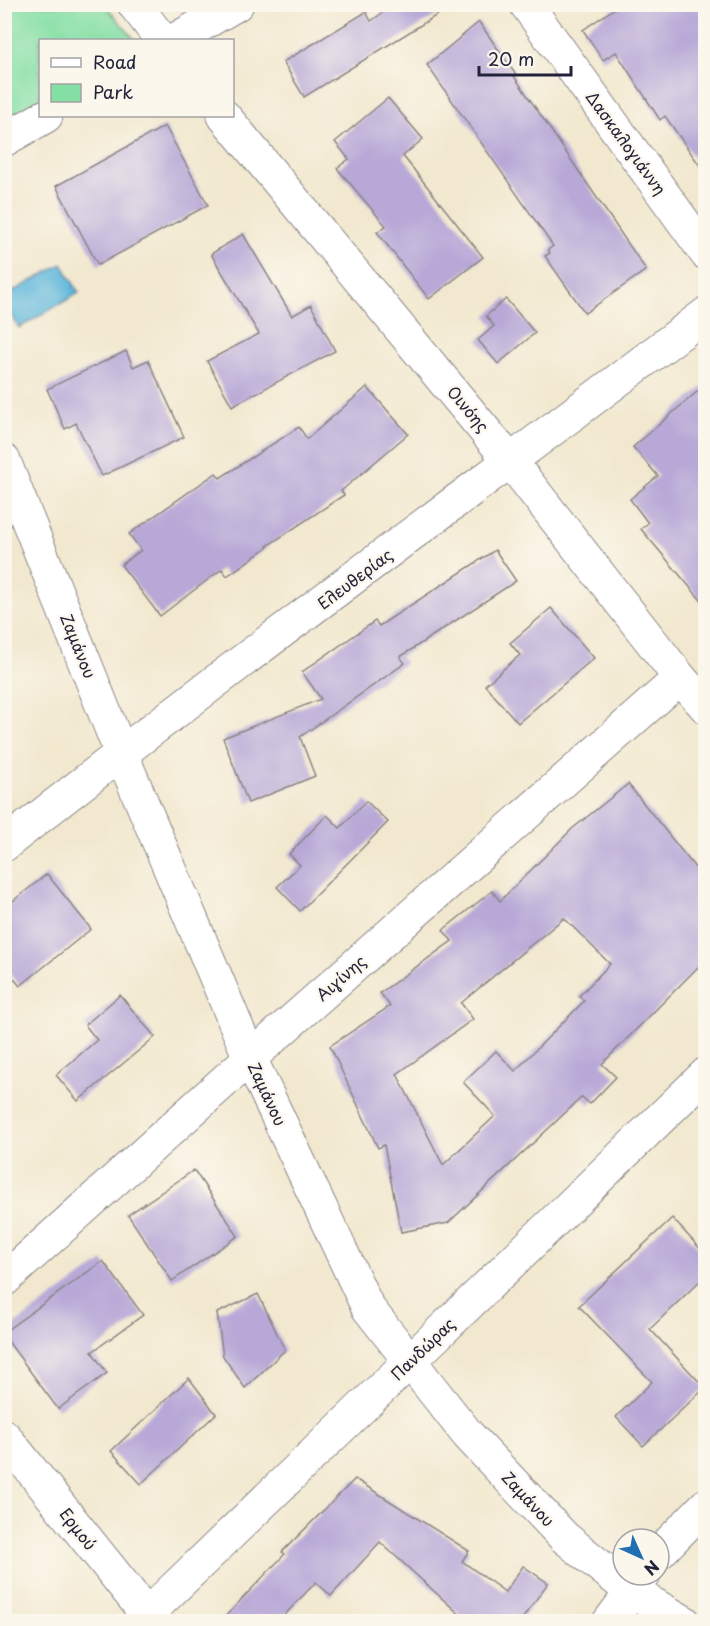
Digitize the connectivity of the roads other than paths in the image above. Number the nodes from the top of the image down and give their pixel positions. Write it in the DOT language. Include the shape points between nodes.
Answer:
graph roads {
  1 [pos="134,4"];
  2 [pos="237,4"];
  3 [pos="526,4"];
  4 [pos="161,39"];
  5 [pos="177,39"];
  6 [pos="44,117"];
  7 [pos="225,117"];
  8 [pos="4,140"];
  9 [pos="705,253"];
  10 [pos="705,314"];
  11 [pos="4,461"];
  12 [pos="511,462"];
  13 [pos="680,678"];
  14 [pos="705,707"];
  15 [pos="120,753"];
  16 [pos="4,845"];
  17 [pos="250,1058"];
  18 [pos="705,1074"];
  19 [pos="4,1280"];
  20 [pos="410,1361"];
  21 [pos="4,1436"];
  22 [pos="705,1505"];
  23 [pos="671,1540"];
  24 [pos="611,1567"];
  25 [pos="636,1587"];
  26 [pos="642,1587"];
  27 [pos="146,1619"];
  28 [pos="609,1622"];
  29 [pos="684,1622"];
  1 -- 4 [label="street"];
  2 -- 5 [label="street"];
  3 -- 9 [label="street, Δασκαλογιάννη"];
  6 -- 8 [label="street"];
  7 -- 12 [label="street, Οινόης"];
  10 -- 12 [label="street, Ελευθερίας"];
  11 -- 15 [label="street, Ζαμάνου"];
  12 -- 13 [label="street, Οινόης"];
  12 -- 15 [label="street, Ελευθερίας"];
  13 -- 14 [label="street, Οινόης"];
  13 -- 17 [label="street, Αιγίνης"];
  15 -- 16 [label="street, Ελευθερίας"];
  15 -- 17 [label="street, Ζαμάνου"];
  17 -- 19 [label="street, Αιγίνης"];
  17 -- 20 [label="street, Ζαμάνου" via="368,1308"];
  18 -- 20 [label="street, Πανδώρας"];
  20 -- 24 [label="street, Ζαμάνου" via="468,1435 564,1537"];
  20 -- 27 [label="street, Πανδώρας"];
  21 -- 27 [label="street, Ερμού"];
  22 -- 23 [label="street"];
  25 -- 28 [label="street"];
  26 -- 29 [label="street, Ζαμάνου"];
}
